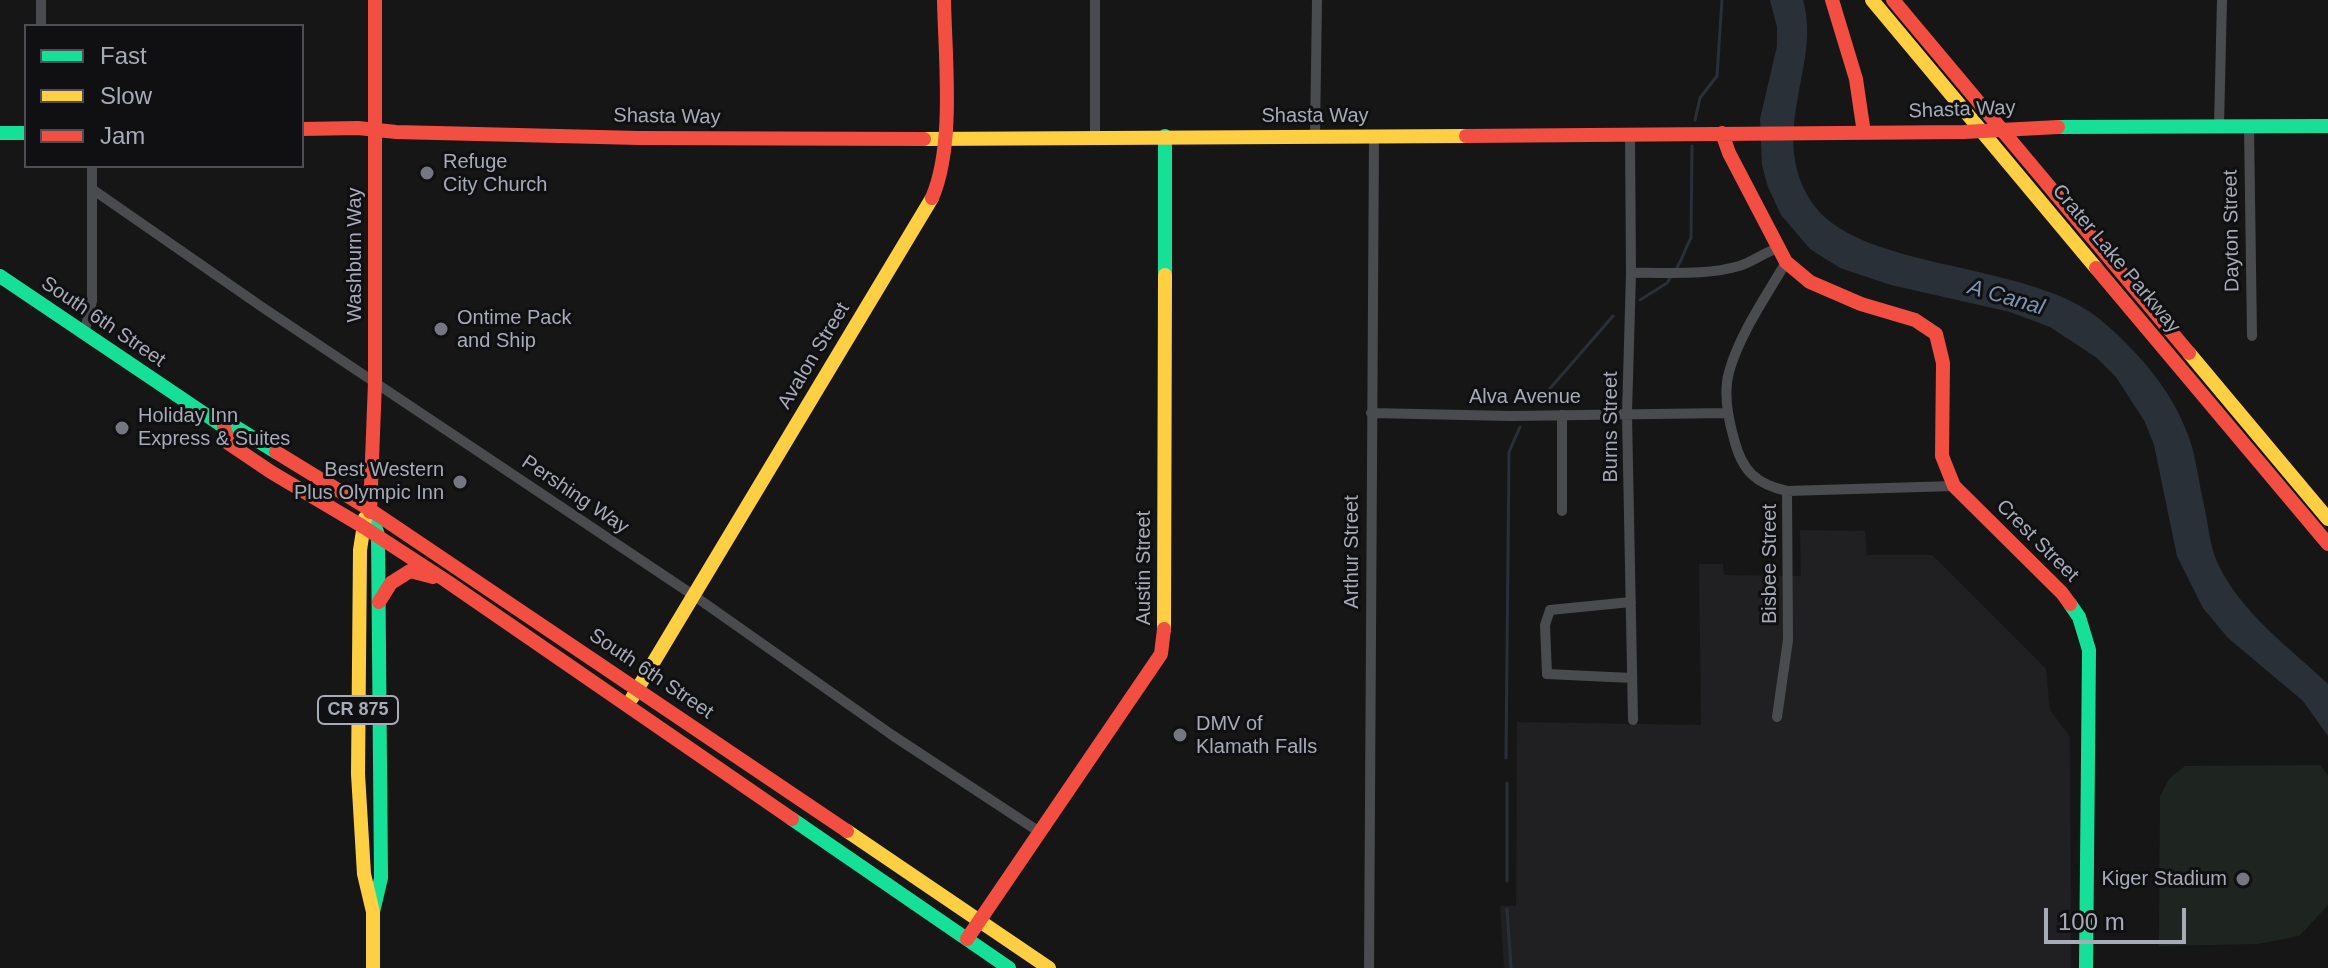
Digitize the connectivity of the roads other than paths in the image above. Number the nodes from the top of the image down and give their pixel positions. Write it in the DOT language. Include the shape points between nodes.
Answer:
graph roads {
  1 [pos="41,0"];
  2 [pos="375,0"];
  3 [pos="944,0"];
  4 [pos="1095,0"];
  5 [pos="1317,0"];
  6 [pos="1832,0"];
  7 [pos="1872,0"];
  8 [pos="1893,0"];
  9 [pos="2222,0"];
  10 [pos="41,24"];
  11 [pos="2219,126"];
  12 [pos="2249,126"];
  13 [pos="2328,126"];
  14 [pos="2001,128"];
  15 [pos="304,129"];
  16 [pos="375,130"];
  17 [pos="1982,130"];
  18 [pos="0,133"];
  19 [pos="24,133"];
  20 [pos="1722,133"];
  21 [pos="1864,133"];
  22 [pos="1630,134"];
  23 [pos="1315,135"];
  24 [pos="1374,135"];
  25 [pos="1165,136"];
  26 [pos="1095,137"];
  27 [pos="944,139"];
  28 [pos="92,168"];
  29 [pos="92,189"];
  30 [pos="1779,248"];
  31 [pos="1786,262"];
  32 [pos="1631,273"];
  33 [pos="0,276"];
  34 [pos="84,334"];
  35 [pos="2252,336"];
  36 [pos="375,382"];
  37 [pos="1371,413"];
  38 [pos="1727,413"];
  39 [pos="1627,414"];
  40 [pos="1562,415"];
  41 [pos="224,427"];
  42 [pos="1954,486"];
  43 [pos="1787,491"];
  44 [pos="369,509"];
  45 [pos="1562,511"];
  46 [pos="2328,519"];
  47 [pos="362,526"];
  48 [pos="378,535"];
  49 [pos="2328,544"];
  50 [pos="445,580"];
  51 [pos="693,595"];
  52 [pos="1631,602"];
  53 [pos="378,603"];
  54 [pos="359,648"];
  55 [pos="1632,678"];
  56 [pos="637,689"];
  57 [pos="358,696"];
  58 [pos="628,706"];
  59 [pos="1777,717"];
  60 [pos="1633,720"];
  61 [pos="381,745"];
  62 [pos="381,794"];
  63 [pos="360,802"];
  64 [pos="1038,831"];
  65 [pos="381,860"];
  66 [pos="373,912"];
  67 [pos="980,919"];
  68 [pos="967,939"];
  69 [pos="373,968"];
  70 [pos="1009,968"];
  71 [pos="1049,968"];
  72 [pos="1369,968"];
  73 [pos="2086,968"];
  1 -- 10 [label="street"];
  2 -- 16 [label="main road, Washburn Way"];
  3 -- 27 [label="main road, Avalon Street"];
  4 -- 26 [label="street"];
  5 -- 23 [label="street"];
  6 -- 21 [label="main road" via="1856,79"];
  7 -- 17 [label="main road, Crater Lake Parkway"];
  8 -- 14 [label="main road, Crater Lake Parkway"];
  9 -- 11 [label="street"];
  11 -- 12 [label="main road, Shasta Way"];
  11 -- 14 [label="main road, Shasta Way"];
  12 -- 13 [label="main road, Shasta Way"];
  12 -- 35 [label="street, Dayton Street"];
  14 -- 17 [label="main road, Shasta Way"];
  14 -- 46 [label="main road, Crater Lake Parkway"];
  15 -- 16 [label="main road, Shasta Way"];
  16 -- 27 [label="main road, Shasta Way"];
  16 -- 36 [label="main road, Washburn Way"];
  17 -- 21 [label="main road, Shasta Way"];
  17 -- 49 [label="main road, Crater Lake Parkway"];
  18 -- 19 [label="main road"];
  20 -- 21 [label="main road, Shasta Way"];
  20 -- 22 [label="main road, Shasta Way"];
  20 -- 30 [label="main road, Crest Street"];
  22 -- 24 [label="main road, Shasta Way"];
  22 -- 32 [label="street, Burns Street"];
  23 -- 24 [label="main road, Shasta Way"];
  23 -- 25 [label="main road, Shasta Way"];
  24 -- 37 [label="street, Arthur Street"];
  25 -- 26 [label="main road, Shasta Way"];
  25 -- 64 [label="main road, Austin Street" via="1161,654"];
  26 -- 27 [label="main road, Shasta Way"];
  27 -- 51 [label="main road, Avalon Street" via="942,173 934,195"];
  28 -- 29 [label="street"];
  29 -- 34 [label="street" via="92,301"];
  29 -- 36 [label="street, Pershing Way"];
  30 -- 31 [label="main road, Crest Street"];
  30 -- 32 [label="street" via="1721,270"];
  31 -- 38 [label="street, Bisbee Street" via="1728,374"];
  31 -- 42 [label="main road, Crest Street" via="1810,282 1915,320 1936,334 1943,363 1942,456"];
  32 -- 39 [label="street, Burns Street"];
  33 -- 34 [label="main road, South 6th Street"];
  34 -- 41 [label="main road, South 6th Street"];
  36 -- 44 [label="main road, Washburn Way"];
  36 -- 51 [label="street, Pershing Way"];
  37 -- 40 [label="street, Alva Avenue"];
  37 -- 72 [label="street, Arthur Street"];
  38 -- 39 [label="street, Alva Avenue"];
  38 -- 43 [label="street, Bisbee Street" via="1736,450 1752,478"];
  39 -- 40 [label="street, Alva Avenue"];
  39 -- 52 [label="street, Burns Street"];
  40 -- 45 [label="street"];
  41 -- 44 [label="main road, South 6th Street" via="234,426"];
  41 -- 47 [label="main road, South 6th Street" via="228,443"];
  42 -- 43 [label="street"];
  42 -- 73 [label="main road, Crest Street" via="2062,593 2079,617 2089,650"];
  43 -- 59 [label="street, Bisbee Street" via="1788,640"];
  44 -- 47 [label="main road, Washburn Way / CR 875"];
  44 -- 48 [label="main road, Washburn Way / CR 875"];
  44 -- 56 [label="main road, South 6th Street"];
  47 -- 48 [label="main road, South 6th Street"];
  47 -- 54 [label="main road, Washburn Way / CR 875"];
  48 -- 50 [label="main road, South 6th Street"];
  48 -- 53 [label="main road, Washburn Way / CR 875"];
  50 -- 53 [label="main road" via="410,571 391,583"];
  50 -- 58 [label="main road, South 6th Street"];
  51 -- 56 [label="main road, Avalon Street"];
  51 -- 64 [label="street, Pershing Way"];
  52 -- 55 [label="street, Burns Street"];
  52 -- 55 [label="street" via="1550,610 1545,625 1547,674"];
  53 -- 61 [label="main road, Washburn Way / CR 875"];
  54 -- 57 [label="main road, Washburn Way / CR 875"];
  54 -- 61 [label="main road" via="370,675 372,737"];
  55 -- 60 [label="street, Burns Street"];
  56 -- 58 [label="main road, Avalon Street"];
  56 -- 67 [label="main road, South 6th Street"];
  57 -- 62 [label="main road" via="366,697 367,749"];
  57 -- 63 [label="main road, Washburn Way / CR 875"];
  58 -- 68 [label="main road, South 6th Street"];
  61 -- 62 [label="main road, Washburn Way / CR 875"];
  62 -- 65 [label="main road, Washburn Way / CR 875"];
  63 -- 65 [label="main road" via="371,803"];
  63 -- 66 [label="main road, Washburn Way / CR 875" via="364,874"];
  64 -- 67 [label="main road, Austin Street"];
  65 -- 66 [label="main road, Washburn Way / CR 875"];
  66 -- 69 [label="main road, Washburn Way / CR 875"];
  67 -- 68 [label="main road, Austin Street"];
  67 -- 71 [label="main road, South 6th Street"];
  68 -- 70 [label="main road, South 6th Street"];
}
